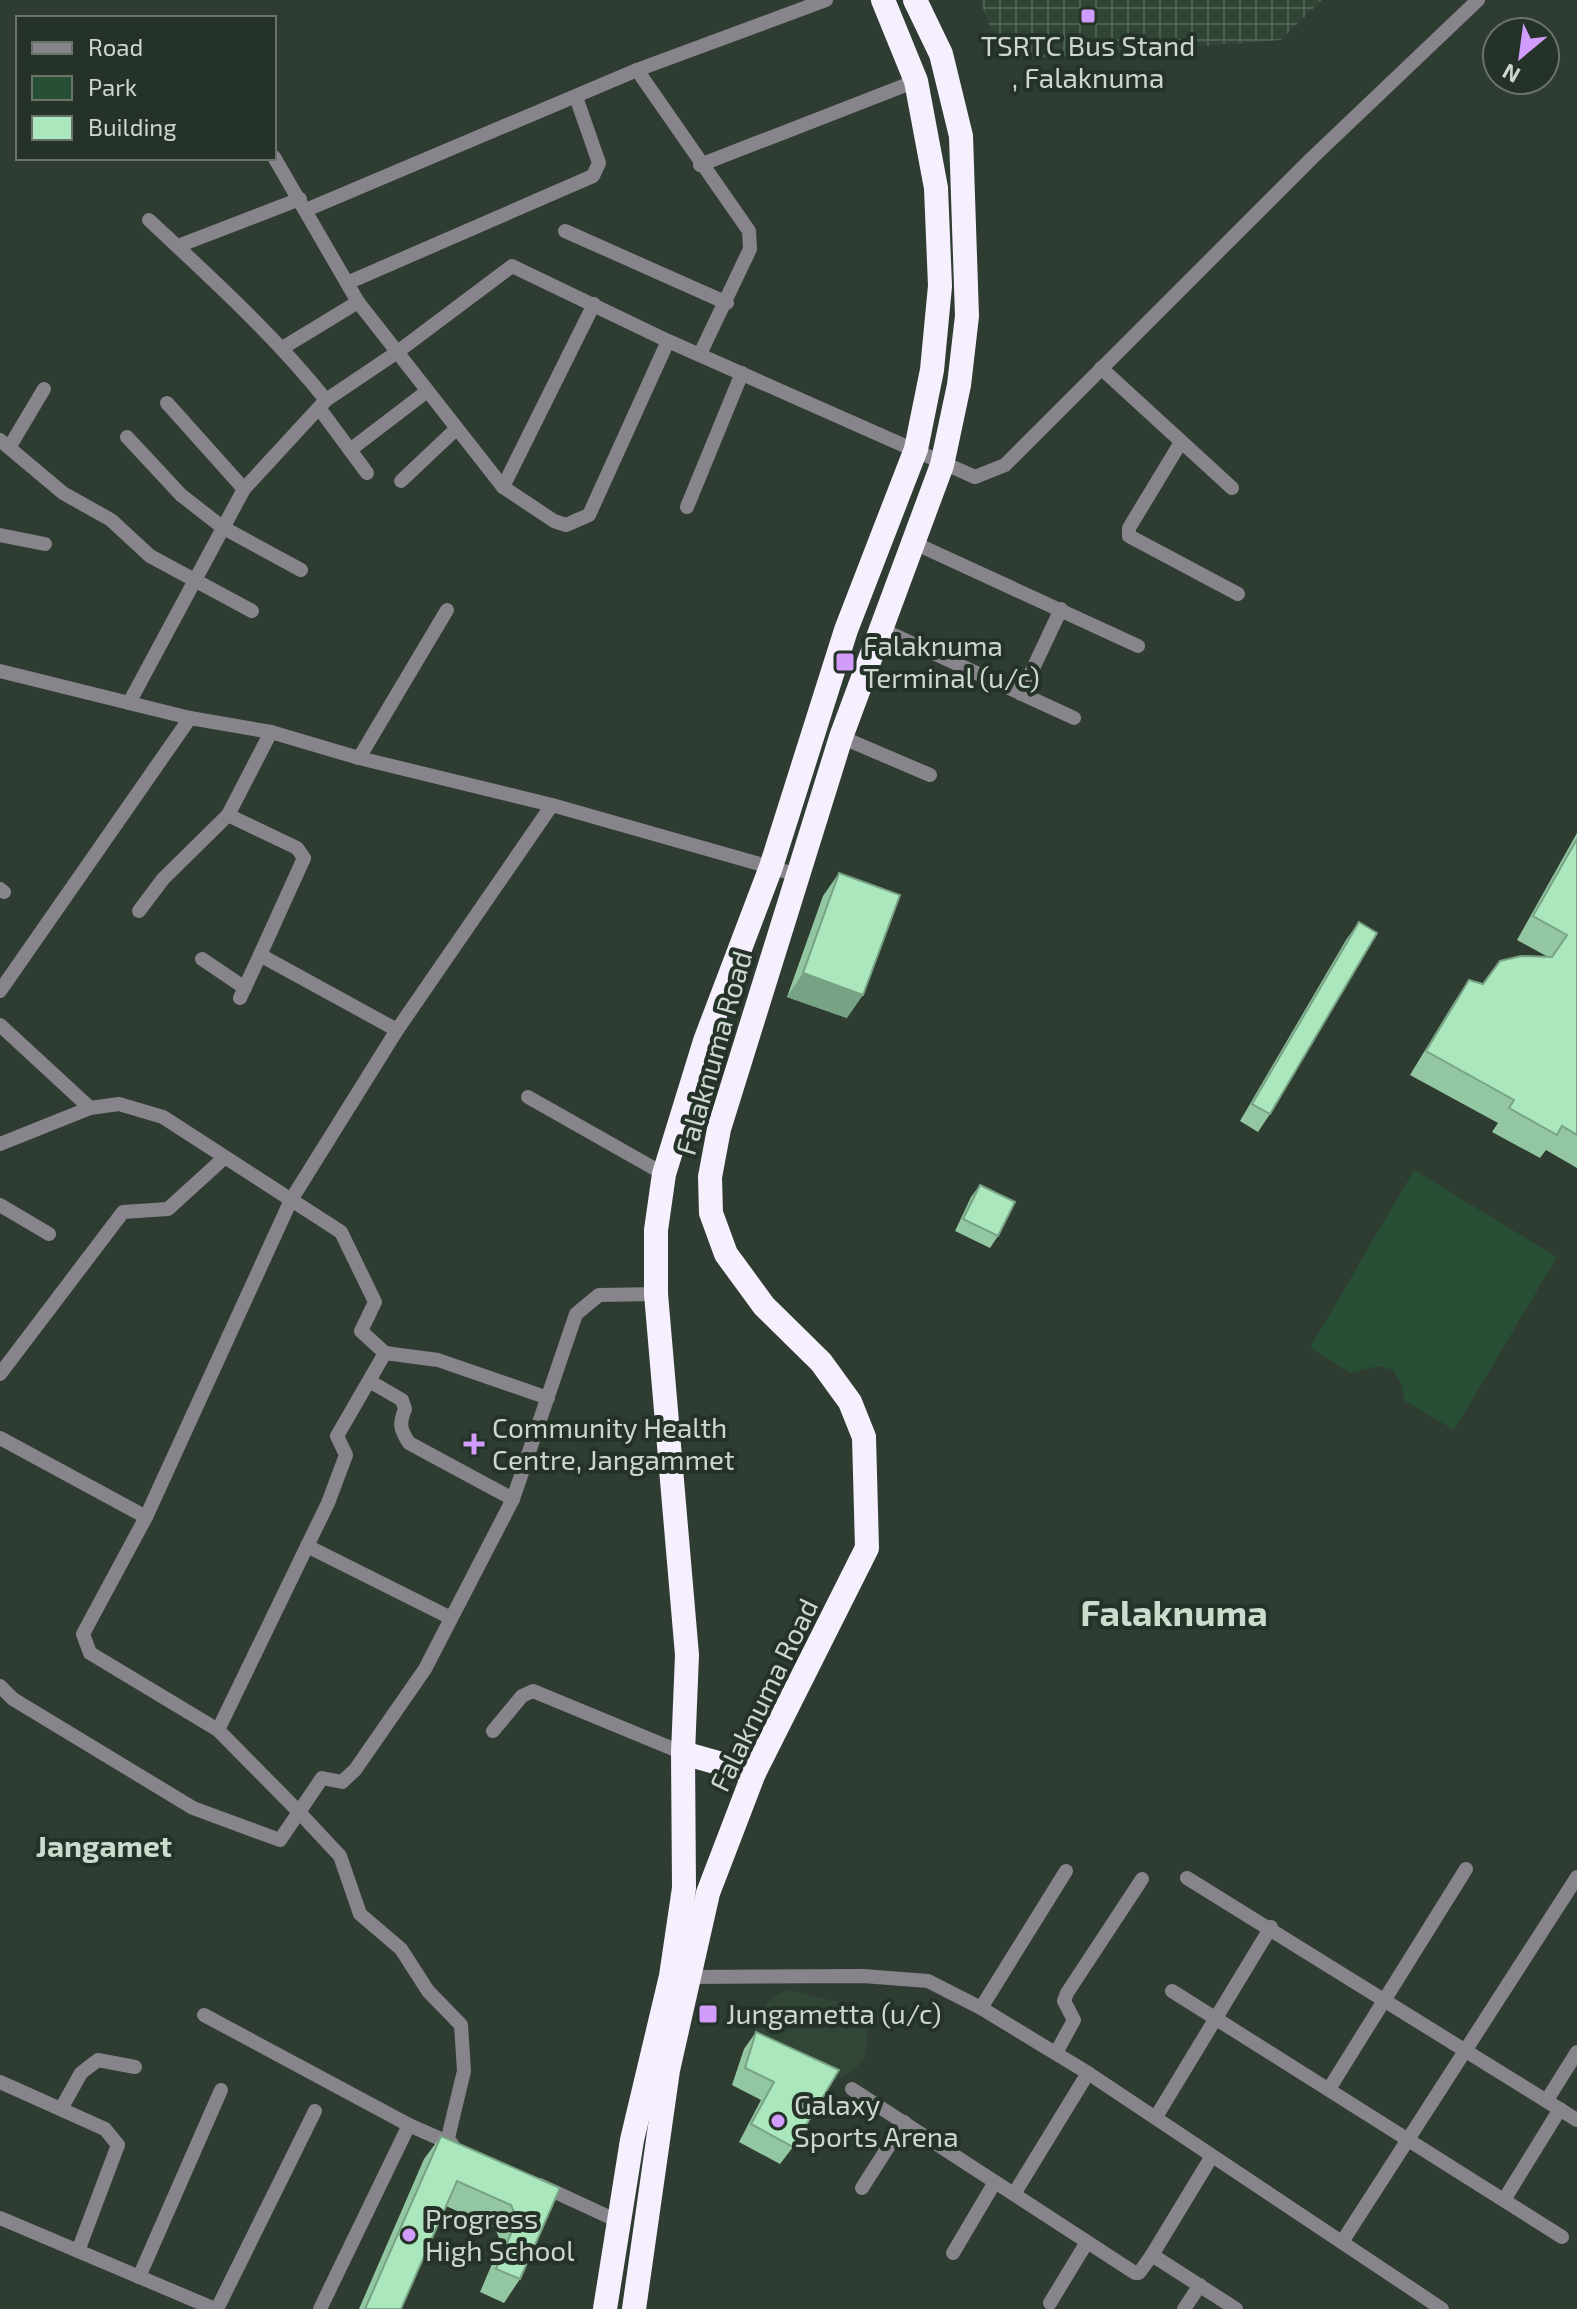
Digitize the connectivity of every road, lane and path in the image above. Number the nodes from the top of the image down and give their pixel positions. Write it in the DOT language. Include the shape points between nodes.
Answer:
graph roads {
  1 [pos="826,0"];
  2 [pos="883,0"];
  3 [pos="915,0"];
  4 [pos="1478,0"];
  5 [pos="637,70"];
  6 [pos="916,81"];
  7 [pos="576,97"];
  8 [pos="276,160"];
  9 [pos="700,165"];
  10 [pos="303,205"];
  11 [pos="149,220"];
  12 [pos="967,228"];
  13 [pos="937,230"];
  14 [pos="565,231"];
  15 [pos="178,246"];
  16 [pos="347,283"];
  17 [pos="358,302"];
  18 [pos="727,303"];
  19 [pos="594,304"];
  20 [pos="668,341"];
  21 [pos="284,347"];
  22 [pos="396,353"];
  23 [pos="700,354"];
  24 [pos="1101,368"];
  25 [pos="742,373"];
  26 [pos="44,389"];
  27 [pos="426,392"];
  28 [pos="167,403"];
  29 [pos="322,404"];
  30 [pos="455,430"];
  31 [pos="127,437"];
  32 [pos="1181,442"];
  33 [pos="5,443"];
  34 [pos="916,449"];
  35 [pos="350,450"];
  36 [pos="942,465"];
  37 [pos="367,473"];
  38 [pos="401,481"];
  39 [pos="503,487"];
  40 [pos="1232,488"];
  41 [pos="244,489"];
  42 [pos="687,507"];
  43 [pos="222,527"];
  44 [pos="0,535"];
  45 [pos="912,542"];
  46 [pos="45,544"];
  47 [pos="301,570"];
  48 [pos="195,579"];
  49 [pos="1238,594"];
  50 [pos="1061,609"];
  51 [pos="447,610"];
  52 [pos="252,611"];
  53 [pos="879,628"];
  54 [pos="1138,646"];
  55 [pos="1,674"];
  56 [pos="1021,694"];
  57 [pos="129,703"];
  58 [pos="190,718"];
  59 [pos="1074,718"];
  60 [pos="271,732"];
  61 [pos="841,737"];
  62 [pos="359,758"];
  63 [pos="930,775"];
  64 [pos="552,805"];
  65 [pos="228,815"];
  66 [pos="771,867"];
  67 [pos="798,875"];
  68 [pos="139,911"];
  69 [pos="260,955"];
  70 [pos="202,959"];
  71 [pos="0,991"];
  72 [pos="0,1025"];
  73 [pos="397,1030"];
  74 [pos="528,1097"];
  75 [pos="90,1108"];
  76 [pos="0,1144"];
  77 [pos="224,1158"];
  78 [pos="664,1174"];
  79 [pos="291,1200"];
  80 [pos="0,1205"];
  81 [pos="49,1234"];
  82 [pos="656,1294"];
  83 [pos="385,1353"];
  84 [pos="0,1374"];
  85 [pos="371,1382"];
  86 [pos="548,1398"];
  87 [pos="0,1438"];
  88 [pos="513,1499"];
  89 [pos="146,1517"];
  90 [pos="307,1546"];
  91 [pos="451,1618"];
  92 [pos="0,1686"];
  93 [pos="218,1730"];
  94 [pos="493,1731"];
  95 [pos="683,1753"];
  96 [pos="754,1773"];
  97 [pos="297,1810"];
  98 [pos="1466,1869"];
  99 [pos="1066,1871"];
  100 [pos="1577,1877"];
  101 [pos="1187,1878"];
  102 [pos="1142,1879"];
  103 [pos="1271,1927"];
  104 [pos="689,1977"];
  105 [pos="1172,1991"];
  106 [pos="1383,1999"];
  107 [pos="981,2008"];
  108 [pos="204,2015"];
  109 [pos="1215,2018"];
  110 [pos="1463,2049"];
  111 [pos="1577,2052"];
  112 [pos="1056,2053"];
  113 [pos="135,2067"];
  114 [pos="1088,2073"];
  115 [pos="0,2082"];
  116 [pos="852,2089"];
  117 [pos="1329,2089"];
  118 [pos="221,2090"];
  119 [pos="1547,2100"];
  120 [pos="61,2109"];
  121 [pos="1560,2109"];
  122 [pos="315,2111"];
  123 [pos="1156,2117"];
  124 [pos="1577,2120"];
  125 [pos="904,2122"];
  126 [pos="409,2125"];
  127 [pos="1408,2139"];
  128 [pos="447,2142"];
  129 [pos="462,2149"];
  130 [pos="1212,2156"];
  131 [pos="519,2175"];
  132 [pos="995,2182"];
  133 [pos="862,2188"];
  134 [pos="1014,2194"];
  135 [pos="1504,2200"];
  136 [pos="620,2222"];
  137 [pos="2,2225"];
  138 [pos="1562,2237"];
  139 [pos="1087,2242"];
  140 [pos="1342,2242"];
  141 [pos="78,2251"];
  142 [pos="953,2253"];
  143 [pos="1152,2255"];
  144 [pos="139,2277"];
  145 [pos="1200,2285"];
  146 [pos="1050,2303"];
  147 [pos="216,2309"];
  148 [pos="320,2309"];
  149 [pos="605,2309"];
  150 [pos="634,2309"];
  151 [pos="1184,2309"];
  152 [pos="1236,2309"];
  153 [pos="1442,2309"];
  1 -- 5 [label="street"];
  2 -- 6 [label="highway, Falaknuma Road"];
  3 -- 12 [label="highway, Falaknuma Road" via="941,54 961,136"];
  4 -- 24 [label="street"];
  5 -- 7 [label="street"];
  5 -- 9 [label="street"];
  6 -- 9 [label="street"];
  6 -- 13 [label="highway, Falaknuma Road" via="936,188"];
  7 -- 10 [label="street"];
  7 -- 16 [label="street" via="599,163 593,176"];
  8 -- 10 [label="street"];
  9 -- 18 [label="street" via="749,231 750,249"];
  10 -- 15 [label="street"];
  10 -- 16 [label="street"];
  11 -- 15 [label="street"];
  12 -- 13 [label="highway"];
  12 -- 36 [label="highway, Falaknuma Road" via="967,316"];
  13 -- 34 [label="highway, Falaknuma Road" via="940,286"];
  14 -- 18 [label="street"];
  15 -- 21 [label="street"];
  16 -- 17 [label="street"];
  17 -- 21 [label="street"];
  17 -- 22 [label="street"];
  18 -- 23 [label="street"];
  19 -- 20 [label="street"];
  19 -- 22 [label="street" via="512,266"];
  19 -- 39 [label="street"];
  20 -- 23 [label="street"];
  20 -- 39 [label="street" via="589,515 566,525"];
  21 -- 29 [label="street"];
  22 -- 27 [label="street"];
  22 -- 29 [label="street"];
  23 -- 25 [label="street"];
  24 -- 32 [label="street"];
  24 -- 36 [label="street" via="1005,465 975,477"];
  25 -- 34 [label="street"];
  25 -- 42 [label="street"];
  26 -- 33 [label="street"];
  27 -- 30 [label="street"];
  27 -- 35 [label="street"];
  28 -- 41 [label="street"];
  29 -- 35 [label="street"];
  29 -- 41 [label="street"];
  30 -- 38 [label="street"];
  30 -- 39 [label="street"];
  31 -- 43 [label="street" via="181,495"];
  32 -- 40 [label="street"];
  32 -- 49 [label="street" via="1129,536"];
  33 -- 48 [label="street" via="63,493 111,520 150,556"];
  34 -- 36 [label="street"];
  34 -- 66 [label="highway, Falaknuma Road" via="846,630"];
  35 -- 37 [label="street"];
  36 -- 45 [label="highway, Falaknuma Road"];
  41 -- 43 [label="street"];
  43 -- 47 [label="street"];
  43 -- 48 [label="street"];
  44 -- 46 [label="street"];
  45 -- 50 [label="street"];
  45 -- 53 [label="highway, Falaknuma Road"];
  48 -- 52 [label="street"];
  48 -- 57 [label="street"];
  50 -- 54 [label="street"];
  50 -- 56 [label="street"];
  51 -- 62 [label="street"];
  53 -- 56 [label="street"];
  53 -- 61 [label="highway, Falaknuma Road"];
  55 -- 57 [label="street"];
  56 -- 59 [label="street"];
  57 -- 58 [label="street"];
  58 -- 60 [label="street"];
  58 -- 71 [label="street"];
  60 -- 62 [label="street"];
  60 -- 65 [label="street"];
  61 -- 63 [label="street"];
  61 -- 67 [label="highway, Falaknuma Road"];
  62 -- 64 [label="street"];
  64 -- 66 [label="street"];
  64 -- 73 [label="street"];
  65 -- 68 [label="street" via="163,879"];
  65 -- 69 [label="street" via="297,848 304,858"];
  66 -- 67 [label="street"];
  66 -- 78 [label="highway, Falaknuma Road" via="705,1041"];
  67 -- 96 [label="highway, Falaknuma Road" via="719,1129 710,1177 711,1213 726,1254 764,1306 821,1362 850,1402 864,1437 867,1548"];
  69 -- 70 [label="street" via="242,993"];
  69 -- 73 [label="street"];
  72 -- 75 [label="street"];
  73 -- 79 [label="street"];
  74 -- 78 [label="street"];
  75 -- 76 [label="street"];
  75 -- 77 [label="street" via="134,1106 163,1117"];
  77 -- 79 [label="street"];
  77 -- 84 [label="street" via="168,1209 123,1212"];
  78 -- 82 [label="highway, Falaknuma Road" via="656,1230"];
  79 -- 83 [label="street" via="341,1232 375,1302 361,1331"];
  79 -- 89 [label="street"];
  80 -- 81 [label="street"];
  82 -- 86 [label="street" via="599,1295 583,1307 576,1314"];
  82 -- 95 [label="highway, Falaknuma Road" via="687,1655"];
  83 -- 85 [label="street"];
  83 -- 86 [label="street" via="438,1360"];
  85 -- 88 [label="street" via="402,1400 405,1409 399,1421 409,1443"];
  85 -- 90 [label="street" via="337,1436 346,1455"];
  86 -- 88 [label="street"];
  87 -- 89 [label="street"];
  88 -- 91 [label="street"];
  89 -- 93 [label="street" via="85,1625 84,1643 90,1653"];
  90 -- 91 [label="street"];
  90 -- 93 [label="street"];
  91 -- 97 [label="street" via="425,1669 355,1770 342,1782 322,1778"];
  92 -- 97 [label="street" via="13,1699 193,1808 280,1840"];
  93 -- 97 [label="street"];
  94 -- 95 [label="street" via="522,1696 533,1691"];
  95 -- 96 [label="highway"];
  95 -- 136 [label="highway, Falaknuma Road" via="684,1888"];
  96 -- 104 [label="highway, Falaknuma Road" via="708,1893"];
  97 -- 128 [label="street" via="340,1856 360,1914 401,1949 428,1991 461,2025 464,2071"];
  98 -- 106 [label="street"];
  99 -- 107 [label="street"];
  100 -- 110 [label="street"];
  101 -- 103 [label="street"];
  102 -- 112 [label="street" via="1067,1993 1064,2001 1074,2020"];
  103 -- 106 [label="street"];
  103 -- 109 [label="street"];
  104 -- 107 [label="street" via="928,1981"];
  104 -- 150 [label="highway, Falaknuma Road" via="668,2070"];
  105 -- 109 [label="street"];
  106 -- 110 [label="street"];
  106 -- 117 [label="street"];
  107 -- 112 [label="street"];
  108 -- 126 [label="street"];
  109 -- 117 [label="street"];
  109 -- 123 [label="street"];
  110 -- 119 [label="street"];
  110 -- 127 [label="street"];
  111 -- 119 [label="street"];
  112 -- 114 [label="street"];
  113 -- 120 [label="street" via="98,2060 81,2073"];
  114 -- 123 [label="street"];
  114 -- 134 [label="street"];
  115 -- 120 [label="street"];
  116 -- 125 [label="street"];
  117 -- 127 [label="street"];
  118 -- 144 [label="street"];
  119 -- 121 [label="street"];
  120 -- 141 [label="street" via="105,2129 118,2145"];
  121 -- 124 [label="street"];
  121 -- 135 [label="street"];
  122 -- 147 [label="street"];
  123 -- 130 [label="street"];
  125 -- 132 [label="street"];
  125 -- 133 [label="street"];
  126 -- 128 [label="street"];
  126 -- 148 [label="street"];
  127 -- 135 [label="street"];
  127 -- 140 [label="street"];
  128 -- 129 [label="street"];
  130 -- 140 [label="street"];
  130 -- 143 [label="street"];
  131 -- 136 [label="street"];
  132 -- 134 [label="street"];
  132 -- 142 [label="street"];
  134 -- 139 [label="street"];
  135 -- 138 [label="street"];
  136 -- 149 [label="highway, Falaknuma Road"];
  137 -- 141 [label="street"];
  139 -- 143 [label="street" via="1135,2273"];
  139 -- 146 [label="street"];
  140 -- 153 [label="street"];
  141 -- 144 [label="street"];
  143 -- 145 [label="street"];
  144 -- 147 [label="street"];
  145 -- 151 [label="street"];
  145 -- 152 [label="street"];
}
